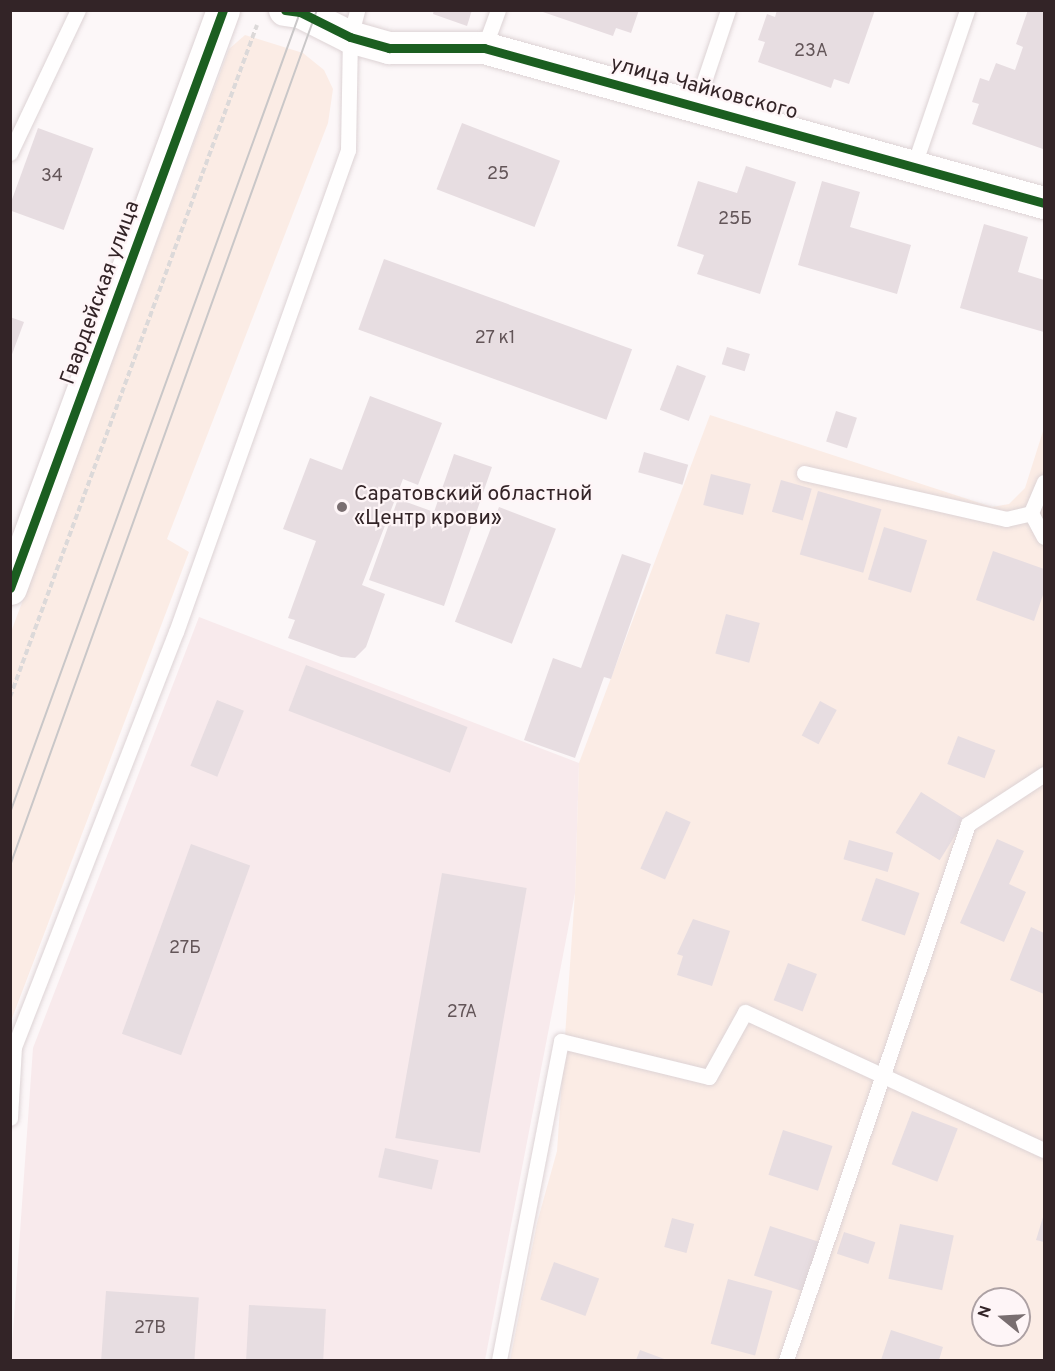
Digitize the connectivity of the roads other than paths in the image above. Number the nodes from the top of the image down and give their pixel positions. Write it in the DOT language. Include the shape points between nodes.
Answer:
graph roads {
  1 [pos="78,10"];
  2 [pos="223,10"];
  3 [pos="498,10"];
  4 [pos="728,10"];
  5 [pos="967,10"];
  6 [pos="272,15"];
  7 [pos="353,24"];
  8 [pos="484,48"];
  9 [pos="696,105"];
  10 [pos="10,153"];
  11 [pos="914,165"];
  12 [pos="1044,203"];
  13 [pos="804,473"];
  14 [pos="1044,482"];
  15 [pos="1031,513"];
  16 [pos="1044,537"];
  17 [pos="10,588"];
  18 [pos="1044,774"];
  19 [pos="882,1074"];
  20 [pos="10,1118"];
  21 [pos="1044,1150"];
  22 [pos="499,1360"];
  23 [pos="786,1360"];
  1 -- 10 [label="lane"];
  2 -- 17 [label="street, Гвардейская улица"];
  3 -- 8 [label="lane"];
  4 -- 9 [label="lane"];
  5 -- 11 [label="lane"];
  6 -- 7 [label="street, улица Чайковского" via="300,12"];
  7 -- 8 [label="street, улица Чайковского" via="389,48"];
  7 -- 20 [label="lane" via="348,150 176,632 14,1047"];
  8 -- 9 [label="street, улица Чайковского"];
  9 -- 11 [label="street, улица Чайковского"];
  11 -- 12 [label="street, улица Чайковского"];
  13 -- 15 [label="lane" via="1006,519"];
  14 -- 15 [label="lane"];
  15 -- 16 [label="lane"];
  18 -- 19 [label="lane" via="968,824"];
  19 -- 21 [label="lane"];
  19 -- 22 [label="lane" via="746,1012 709,1077 561,1041"];
  19 -- 23 [label="lane"];
}
